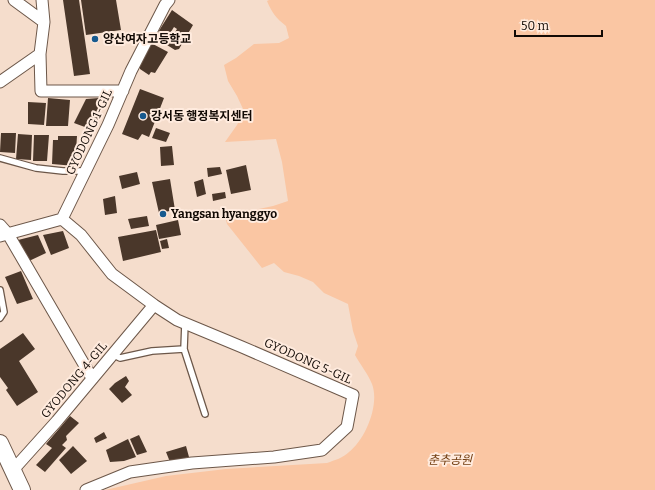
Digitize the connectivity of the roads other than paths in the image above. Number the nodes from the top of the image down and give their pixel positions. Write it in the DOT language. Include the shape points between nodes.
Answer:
graph roads {
  1 [pos="14,0"];
  2 [pos="42,0"];
  3 [pos="169,0"];
  4 [pos="44,22"];
  5 [pos="40,54"];
  6 [pos="0,82"];
  7 [pos="123,91"];
  8 [pos="0,158"];
  9 [pos="85,171"];
  10 [pos="62,219"];
  11 [pos="0,225"];
  12 [pos="4,235"];
  13 [pos="0,290"];
  14 [pos="154,305"];
  15 [pos="0,318"];
  16 [pos="185,323"];
  17 [pos="184,349"];
  18 [pos="112,354"];
  19 [pos="92,378"];
  20 [pos="205,414"];
  21 [pos="0,443"];
  22 [pos="13,470"];
  23 [pos="22,490"];
  24 [pos="86,490"];
  1 -- 4 [label="street"];
  2 -- 4 [label="street"];
  3 -- 7 [label="street, GYODONG 1-GIL"];
  4 -- 5 [label="street"];
  5 -- 6 [label="street"];
  5 -- 7 [label="street" via="41,91"];
  7 -- 9 [label="street, GYODONG 1-GIL"];
  8 -- 9 [label="lane" via="36,168"];
  9 -- 10 [label="street, GYODONG 1-GIL"];
  10 -- 12 [label="street"];
  10 -- 14 [label="street, GYODONG 5-GIL" via="81,234 112,274"];
  11 -- 12 [label="street"];
  12 -- 19 [label="street"];
  13 -- 15 [label="lane" via="4,312"];
  14 -- 16 [label="street, GYODONG 5-GIL"];
  14 -- 18 [label="street, GYODONG 4-GIL"];
  16 -- 17 [label="lane"];
  16 -- 24 [label="street, GYODONG 5-GIL" via="354,395 347,427 322,450 274,458 192,463 130,472"];
  17 -- 18 [label="lane" via="152,351 120,358"];
  17 -- 20 [label="lane"];
  18 -- 19 [label="street, GYODONG 4-GIL"];
  19 -- 22 [label="street, GYODONG 4-GIL"];
  21 -- 22 [label="main road"];
  22 -- 23 [label="main road"];
}
